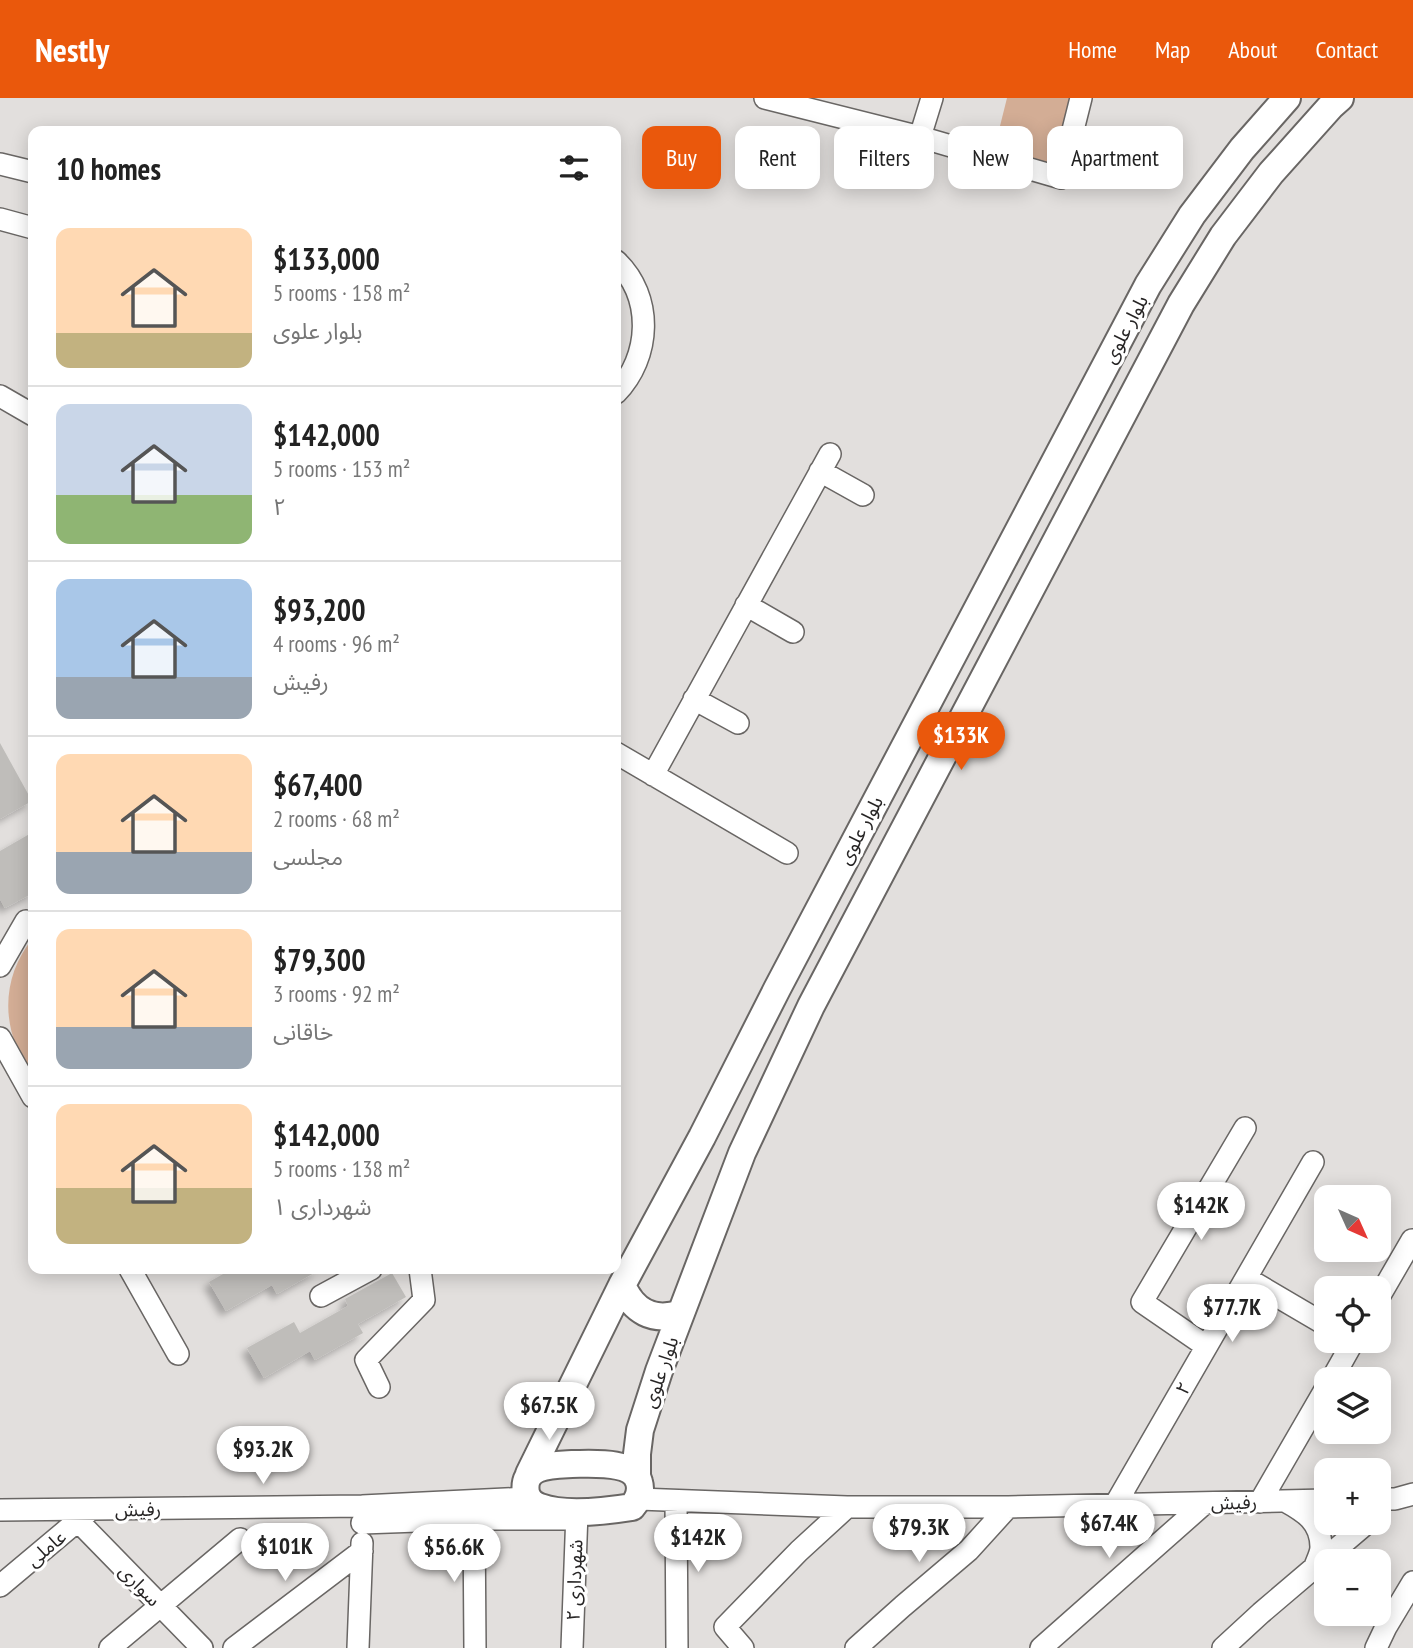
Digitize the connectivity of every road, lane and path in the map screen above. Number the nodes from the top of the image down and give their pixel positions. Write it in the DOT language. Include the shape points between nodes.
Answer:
graph roads {
  1 [pos="765,98"];
  2 [pos="932,98"];
  3 [pos="1082,98"];
  4 [pos="1287,98"];
  5 [pos="1340,98"];
  6 [pos="788,101"];
  7 [pos="880,126"];
  8 [pos="923,126"];
  9 [pos="934,141"];
  10 [pos="0,164"];
  11 [pos="28,171"];
  12 [pos="0,219"];
  13 [pos="28,227"];
  14 [pos="621,267"];
  15 [pos="621,387"];
  16 [pos="0,396"];
  17 [pos="28,412"];
  18 [pos="863,495"];
  19 [pos="746,605"];
  20 [pos="793,632"];
  21 [pos="694,699"];
  22 [pos="738,723"];
  23 [pos="621,756"];
  24 [pos="653,775"];
  25 [pos="787,853"];
  26 [pos="28,919"];
  27 [pos="28,921"];
  28 [pos="0,933"];
  29 [pos="0,966"];
  30 [pos="0,1038"];
  31 [pos="28,1086"];
  32 [pos="1245,1128"];
  33 [pos="1313,1162"];
  34 [pos="1412,1240"];
  35 [pos="133,1274"];
  36 [pos="362,1274"];
  37 [pos="421,1274"];
  38 [pos="1391,1276"];
  39 [pos="1246,1278"];
  40 [pos="622,1285"];
  41 [pos="321,1296"];
  42 [pos="681,1313"];
  43 [pos="1314,1318"];
  44 [pos="1206,1346"];
  45 [pos="178,1354"];
  46 [pos="379,1387"];
  47 [pos="1314,1409"];
  48 [pos="528,1486"];
  49 [pos="638,1488"];
  50 [pos="1314,1500"];
  51 [pos="676,1501"];
  52 [pos="1285,1501"];
  53 [pos="1260,1502"];
  54 [pos="1205,1503"];
  55 [pos="1115,1505"];
  56 [pos="847,1507"];
  57 [pos="1008,1507"];
  58 [pos="0,1510"];
  59 [pos="362,1514"];
  60 [pos="85,1515"];
  61 [pos="577,1515"];
  62 [pos="474,1519"];
  63 [pos="1353,1535"];
  64 [pos="240,1539"];
  65 [pos="1321,1549"];
  66 [pos="1337,1549"];
  67 [pos="362,1551"];
  68 [pos="1314,1569"];
  69 [pos="1413,1582"];
  70 [pos="0,1587"];
  71 [pos="161,1605"];
  72 [pos="110,1648"];
  73 [pos="202,1648"];
  74 [pos="234,1648"];
  75 [pos="358,1648"];
  76 [pos="475,1648"];
  77 [pos="572,1648"];
  78 [pos="677,1648"];
  79 [pos="743,1648"];
  80 [pos="856,1648"];
  81 [pos="1041,1648"];
  82 [pos="1223,1648"];
  83 [pos="1376,1648"];
  1 -- 6 [label="street"];
  2 -- 8 [label="street"];
  3 -- 9 [label="street" via="1061,178"];
  4 -- 40 [label="main road, بلوار علوی" via="1192,215 1148,285"];
  5 -- 42 [label="main road, بلوار علوی" via="1271,173 1223,236 1181,304 811,1006 742,1153"];
  6 -- 7 [label="street"];
  10 -- 11 [label="street"];
  12 -- 13 [label="street"];
  14 -- 15 [label="street" via="641,303 644,332 638,360"];
  16 -- 17 [label="street"];
  18 -- 19 [label="street" via="825,463"];
  19 -- 20 [label="street"];
  19 -- 21 [label="street"];
  21 -- 22 [label="street"];
  21 -- 24 [label="street"];
  23 -- 24 [label="street"];
  24 -- 25 [label="street"];
  26 -- 28 [label="street"];
  27 -- 29 [label="street"];
  30 -- 31 [label="street"];
  32 -- 44 [label="street" via="1142,1302"];
  33 -- 39 [label="street, ۲"];
  34 -- 38 [label="street"];
  35 -- 45 [label="street"];
  36 -- 41 [label="street"];
  37 -- 46 [label="street" via="424,1300 366,1360"];
  39 -- 43 [label="street"];
  39 -- 44 [label="street, ۲"];
  40 -- 42 [label="main road" via="627,1297 646,1313 658,1317"];
  40 -- 48 [label="main road, بلوار علوی"];
  42 -- 49 [label="main road, بلوار علوی" via="640,1430"];
  44 -- 55 [label="street, ۲"];
  47 -- 53 [label="street"];
  48 -- 49 [label="main road" via="543,1466 572,1464 629,1469"];
  48 -- 59 [label="street, رفیش"];
  48 -- 61 [label="main road" via="536,1506"];
  49 -- 51 [label="street, رفیش"];
  49 -- 61 [label="main road" via="632,1507"];
  50 -- 52 [label="street, رفیش"];
  51 -- 56 [label="street, رفیش"];
  51 -- 78 [label="street"];
  52 -- 53 [label="street, رفیش"];
  52 -- 65 [label="street" via="1304,1511 1318,1528"];
  53 -- 54 [label="street, رفیش"];
  54 -- 55 [label="street, رفیش"];
  54 -- 81 [label="street"];
  55 -- 57 [label="street, رفیش"];
  56 -- 57 [label="street, رفیش"];
  56 -- 79 [label="street" via="725,1627"];
  57 -- 80 [label="street" via="969,1550"];
  58 -- 60 [label="street, رفیش"];
  59 -- 60 [label="street, رفیش"];
  59 -- 62 [label="street"];
  59 -- 67 [label="street"];
  60 -- 70 [label="street, عاملی"];
  60 -- 71 [label="street, سواری"];
  61 -- 62 [label="street"];
  61 -- 77 [label="street, شهرداری ۲"];
  62 -- 76 [label="street"];
  63 -- 66 [label="street"];
  64 -- 71 [label="street"];
  67 -- 74 [label="street"];
  67 -- 75 [label="street"];
  68 -- 82 [label="street"];
  69 -- 83 [label="street"];
  71 -- 72 [label="street"];
  71 -- 73 [label="street, سواری"];
}
